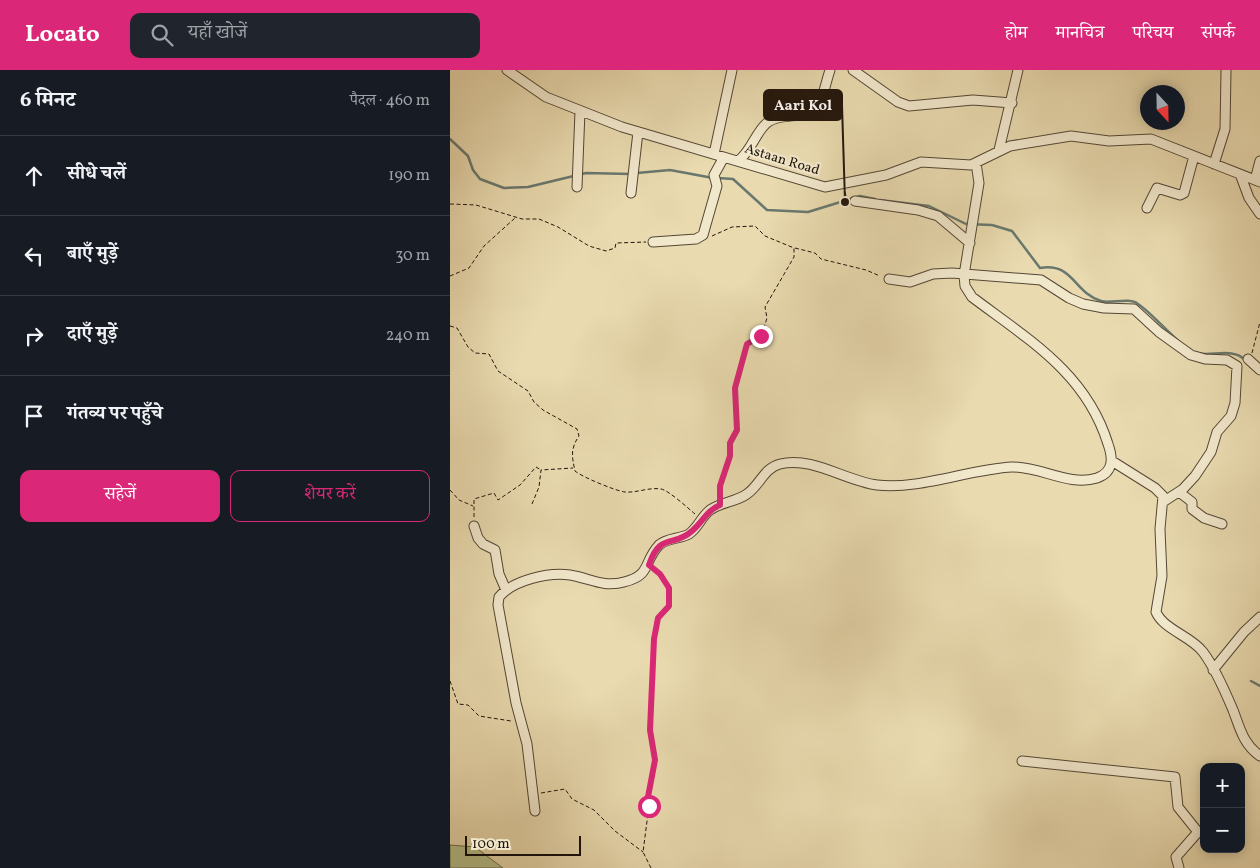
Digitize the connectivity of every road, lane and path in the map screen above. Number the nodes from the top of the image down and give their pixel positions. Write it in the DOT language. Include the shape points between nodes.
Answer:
graph roads {
  1 [pos="507,70"];
  2 [pos="732,70"];
  3 [pos="830,70"];
  4 [pos="853,70"];
  5 [pos="1018,70"];
  6 [pos="1226,71"];
  7 [pos="1012,103"];
  8 [pos="580,111"];
  9 [pos="638,132"];
  10 [pos="999,150"];
  11 [pos="719,155"];
  12 [pos="1194,156"];
  13 [pos="738,161"];
  14 [pos="1260,161"];
  15 [pos="976,163"];
  16 [pos="1214,164"];
  17 [pos="1240,174"];
  18 [pos="1257,181"];
  19 [pos="577,184"];
  20 [pos="631,193"];
  21 [pos="855,201"];
  22 [pos="450,204"];
  23 [pos="1147,208"];
  24 [pos="1260,214"];
  25 [pos="516,217"];
  26 [pos="699,238"];
  27 [pos="654,242"];
  28 [pos="970,243"];
  29 [pos="794,248"];
  30 [pos="964,275"];
  31 [pos="450,276"];
  32 [pos="889,279"];
  33 [pos="1260,322"];
  34 [pos="450,326"];
  35 [pos="1248,359"];
  36 [pos="1260,370"];
  37 [pos="1112,461"];
  38 [pos="574,468"];
  39 [pos="541,470"];
  40 [pos="450,490"];
  41 [pos="1179,492"];
  42 [pos="1163,502"];
  43 [pos="532,504"];
  44 [pos="720,505"];
  45 [pos="474,506"];
  46 [pos="708,512"];
  47 [pos="1222,524"];
  48 [pos="474,526"];
  49 [pos="649,565"];
  50 [pos="506,590"];
  51 [pos="1260,618"];
  52 [pos="1213,670"];
  53 [pos="450,681"];
  54 [pos="522,724"];
  55 [pos="1260,756"];
  56 [pos="1022,761"];
  57 [pos="533,793"];
  58 [pos="535,811"];
  59 [pos="644,852"];
  60 [pos="651,868"];
  61 [pos="1179,868"];
  1 -- 8 [label="street, Astaan Road" via="540,94"];
  2 -- 11 [label="street"];
  3 -- 13 [label="street" via="820,104 815,110 771,120"];
  4 -- 7 [label="street" via="908,106 973,100"];
  5 -- 7 [label="street"];
  6 -- 16 [label="street" via="1225,128"];
  7 -- 10 [label="street"];
  8 -- 9 [label="street, Astaan Road"];
  8 -- 19 [label="street"];
  9 -- 11 [label="street, Astaan Road"];
  9 -- 20 [label="street"];
  10 -- 12 [label="street, Astaan Road" via="1071,136 1109,141 1151,139"];
  10 -- 15 [label="street, Astaan Road"];
  11 -- 13 [label="street, Astaan Road"];
  11 -- 26 [label="street" via="714,178 716,190 705,232"];
  12 -- 16 [label="street, Astaan Road"];
  12 -- 23 [label="street" via="1184,193 1157,188"];
  13 -- 15 [label="street, Astaan Road" via="824,187 886,175 920,162 966,166"];
  14 -- 18 [label="street"];
  15 -- 28 [label="street" via="980,176"];
  16 -- 17 [label="street, Astaan Road"];
  17 -- 18 [label="street, Astaan Road"];
  17 -- 24 [label="street" via="1249,198"];
  21 -- 28 [label="street" via="938,216"];
  22 -- 25 [label="path" via="476,205"];
  25 -- 27 [label="path" via="539,219 588,246 606,251 615,248 616,243"];
  25 -- 31 [label="path" via="484,246 469,268"];
  26 -- 27 [label="street"];
  26 -- 29 [label="path" via="732,228 755,226 765,236"];
  28 -- 30 [label="street"];
  29 -- 32 [label="path"];
  29 -- 44 [label="path" via="794,257 766,307 767,318 761,336 747,344 735,388 737,430 730,443 730,456 720,486"];
  30 -- 32 [label="street" via="933,274 910,282"];
  30 -- 37 [label="street" via="965,286 972,297 1048,355 1076,382 1098,417"];
  30 -- 41 [label="street" via="1041,280 1083,304 1134,309 1191,356 1227,360 1237,366 1234,410 1217,432 1207,459 1190,483"];
  33 -- 35 [label="path"];
  34 -- 38 [label="path" via="457,328 475,353 489,354 498,371 528,390 543,410 577,429 578,436 571,454"];
  35 -- 36 [label="street"];
  37 -- 42 [label="street" via="1156,488 1163,496"];
  37 -- 44 [label="street" via="1104,474 1088,480 1014,467 893,486 868,483 803,464 782,463 767,471 745,496"];
  38 -- 39 [label="path"];
  38 -- 46 [label="path" via="583,478 625,492 660,489 669,492 674,500 695,514"];
  39 -- 43 [label="path"];
  39 -- 45 [label="path" via="536,467 520,485 502,498 498,500 494,494 474,499"];
  40 -- 45 [label="path" via="459,500"];
  41 -- 42 [label="street"];
  41 -- 47 [label="street" via="1192,502 1192,508 1201,516"];
  42 -- 52 [label="street" via="1160,529 1162,576 1156,612 1197,646"];
  44 -- 46 [label="street"];
  45 -- 48 [label="path"];
  46 -- 49 [label="street" via="693,531 661,544"];
  48 -- 50 [label="street" via="483,544 495,550 499,574"];
  49 -- 50 [label="street" via="642,575 622,583 604,584 560,575 534,579"];
  49 -- 59 [label="path" via="669,588 669,606 658,618 654,639 650,730 655,760 648,797"];
  50 -- 54 [label="street" via="498,597 498,606"];
  51 -- 52 [label="street"];
  52 -- 55 [label="street" via="1244,740"];
  53 -- 54 [label="path" via="458,704 468,705 479,716"];
  54 -- 57 [label="street"];
  56 -- 61 [label="street" via="1175,777 1178,807 1198,832 1176,857"];
  57 -- 58 [label="street"];
  57 -- 59 [label="path" via="548,794 565,789 572,798 594,810 615,831"];
  59 -- 60 [label="path"];
}
